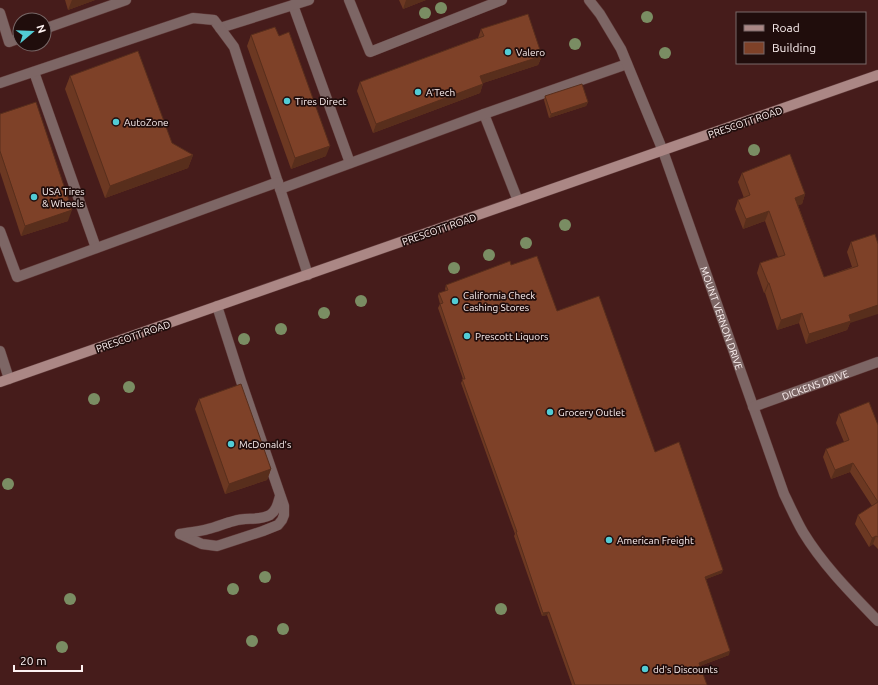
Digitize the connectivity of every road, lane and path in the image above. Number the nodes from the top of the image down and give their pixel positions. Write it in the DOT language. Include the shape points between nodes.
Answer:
graph roads {
  1 [pos="126,0"];
  2 [pos="309,0"];
  3 [pos="349,0"];
  4 [pos="502,0"];
  5 [pos="589,0"];
  6 [pos="293,5"];
  7 [pos="0,13"];
  8 [pos="52,27"];
  9 [pos="220,28"];
  10 [pos="12,41"];
  11 [pos="627,64"];
  12 [pos="34,72"];
  13 [pos="878,75"];
  14 [pos="0,83"];
  15 [pos="484,114"];
  16 [pos="663,150"];
  17 [pos="350,163"];
  18 [pos="279,185"];
  19 [pos="518,202"];
  20 [pos="0,231"];
  21 [pos="96,248"];
  22 [pos="308,275"];
  23 [pos="217,306"];
  24 [pos="0,351"];
  25 [pos="878,362"];
  26 [pos="5,380"];
  27 [pos="753,407"];
  28 [pos="280,496"];
  29 [pos="878,620"];
  1 -- 8 [label="street"];
  2 -- 6 [label="street"];
  3 -- 4 [label="street" via="370,52"];
  5 -- 11 [label="street, MOUNT VERNON DRIVE" via="614,37"];
  6 -- 9 [label="street"];
  6 -- 17 [label="street"];
  7 -- 10 [label="street" via="9,42"];
  9 -- 12 [label="street" via="214,20 193,18"];
  9 -- 18 [label="street" via="234,47"];
  11 -- 15 [label="street"];
  11 -- 16 [label="street, MOUNT VERNON DRIVE"];
  12 -- 14 [label="street"];
  12 -- 21 [label="street"];
  13 -- 16 [label="main road, PRESCOTT ROAD"];
  15 -- 17 [label="street"];
  15 -- 19 [label="street"];
  16 -- 19 [label="main road, PRESCOTT ROAD"];
  16 -- 27 [label="street, MOUNT VERNON DRIVE"];
  17 -- 18 [label="street"];
  18 -- 21 [label="street"];
  18 -- 22 [label="street"];
  19 -- 22 [label="main road, PRESCOTT ROAD"];
  20 -- 21 [label="street" via="17,277"];
  22 -- 23 [label="main road, PRESCOTT ROAD"];
  23 -- 26 [label="main road, PRESCOTT ROAD"];
  23 -- 28 [label="street"];
  24 -- 26 [label="street"];
  25 -- 27 [label="street, DICKENS DRIVE"];
  27 -- 29 [label="street, MOUNT VERNON DRIVE" via="784,494 803,532 828,567"];
  28 -- 28 [label="street" via="284,506 282,520 278,525 263,531 217,546 202,544 180,534 206,530 236,520 267,516 275,511"];
}
